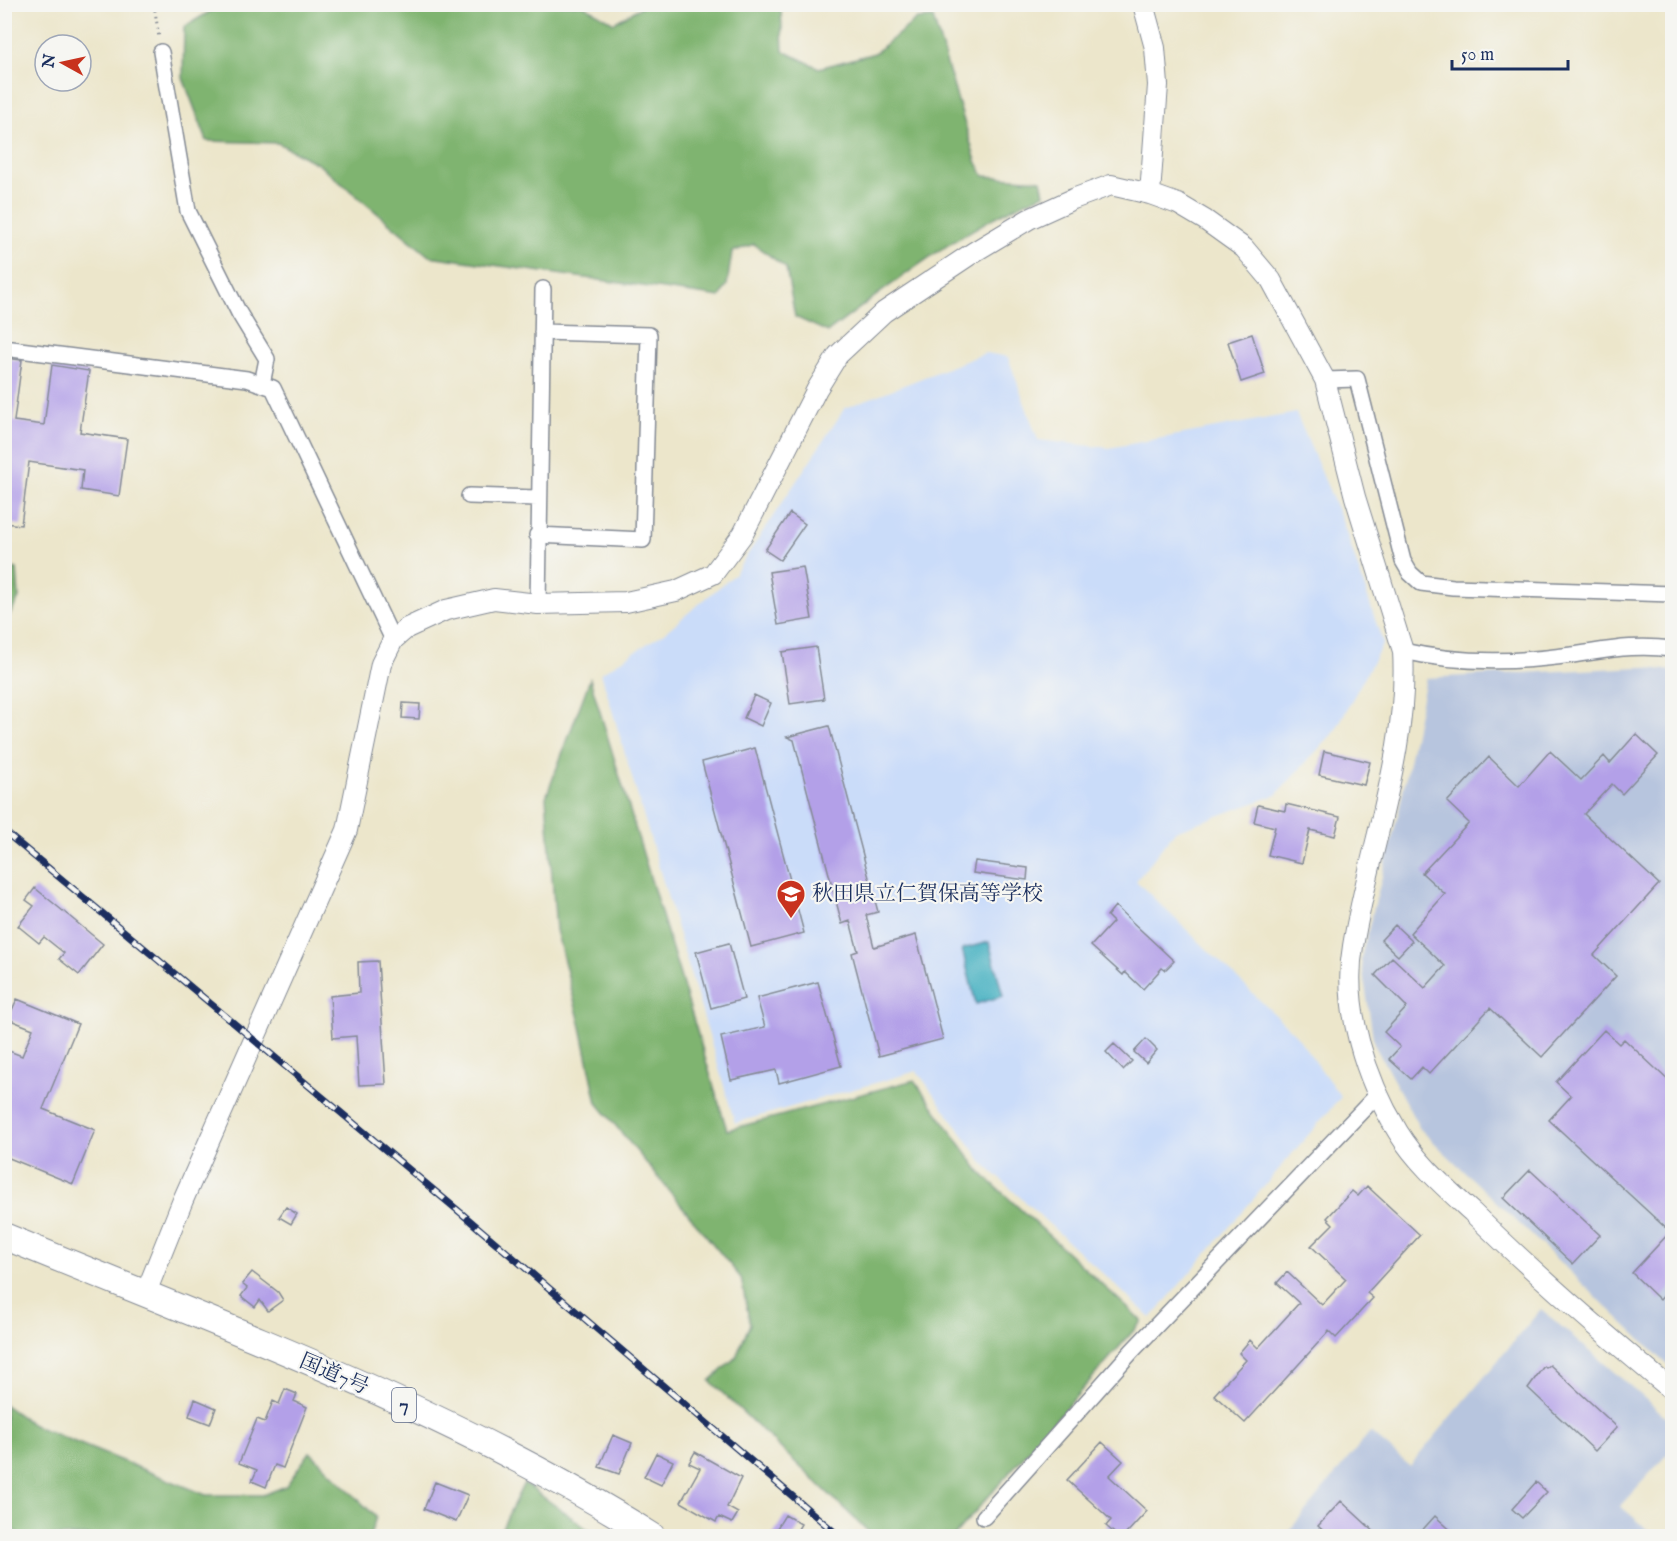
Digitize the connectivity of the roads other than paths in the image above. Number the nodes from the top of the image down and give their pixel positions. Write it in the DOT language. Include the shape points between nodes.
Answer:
graph roads {
  1 [pos="1143,4"];
  2 [pos="161,52"];
  3 [pos="1149,194"];
  4 [pos="543,289"];
  5 [pos="542,332"];
  6 [pos="4,348"];
  7 [pos="1326,380"];
  8 [pos="262,384"];
  9 [pos="469,495"];
  10 [pos="538,498"];
  11 [pos="537,535"];
  12 [pos="1672,594"];
  13 [pos="538,604"];
  14 [pos="393,640"];
  15 [pos="1672,649"];
  16 [pos="1403,651"];
  17 [pos="1379,1093"];
  18 [pos="4,1236"];
  19 [pos="145,1295"];
  20 [pos="1672,1390"];
  21 [pos="984,1517"];
  22 [pos="652,1536"];
  1 -- 3 [label="street" via="1155,48 1158,85"];
  2 -- 8 [label="street" via="188,211 239,313 267,359"];
  3 -- 7 [label="street" via="1178,204 1244,248 1270,280"];
  3 -- 13 [label="street" via="1111,186 1073,199 1029,219 884,312 838,355 743,534 712,574 676,591 627,602"];
  4 -- 5 [label="street"];
  5 -- 10 [label="street"];
  5 -- 11 [label="street" via="649,335 643,540"];
  6 -- 8 [label="street"];
  7 -- 12 [label="street" via="1357,379 1404,561 1421,582 1541,592"];
  7 -- 16 [label="street" via="1355,496"];
  8 -- 14 [label="street" via="273,388"];
  9 -- 10 [label="street"];
  10 -- 11 [label="street"];
  11 -- 13 [label="street"];
  13 -- 14 [label="street" via="494,599 446,610 407,628"];
  14 -- 19 [label="street" via="381,664 347,830"];
  15 -- 16 [label="street" via="1629,645 1571,656 1464,662"];
  16 -- 17 [label="street" via="1393,762 1352,947 1351,998 1364,1053"];
  17 -- 20 [label="street" via="1399,1133 1430,1171 1520,1260"];
  17 -- 21 [label="street" via="1132,1351"];
  18 -- 19 [label="highway, 国道7号 / 7"];
  19 -- 22 [label="highway, 国道7号 / 7" via="474,1436 584,1494"];
}
